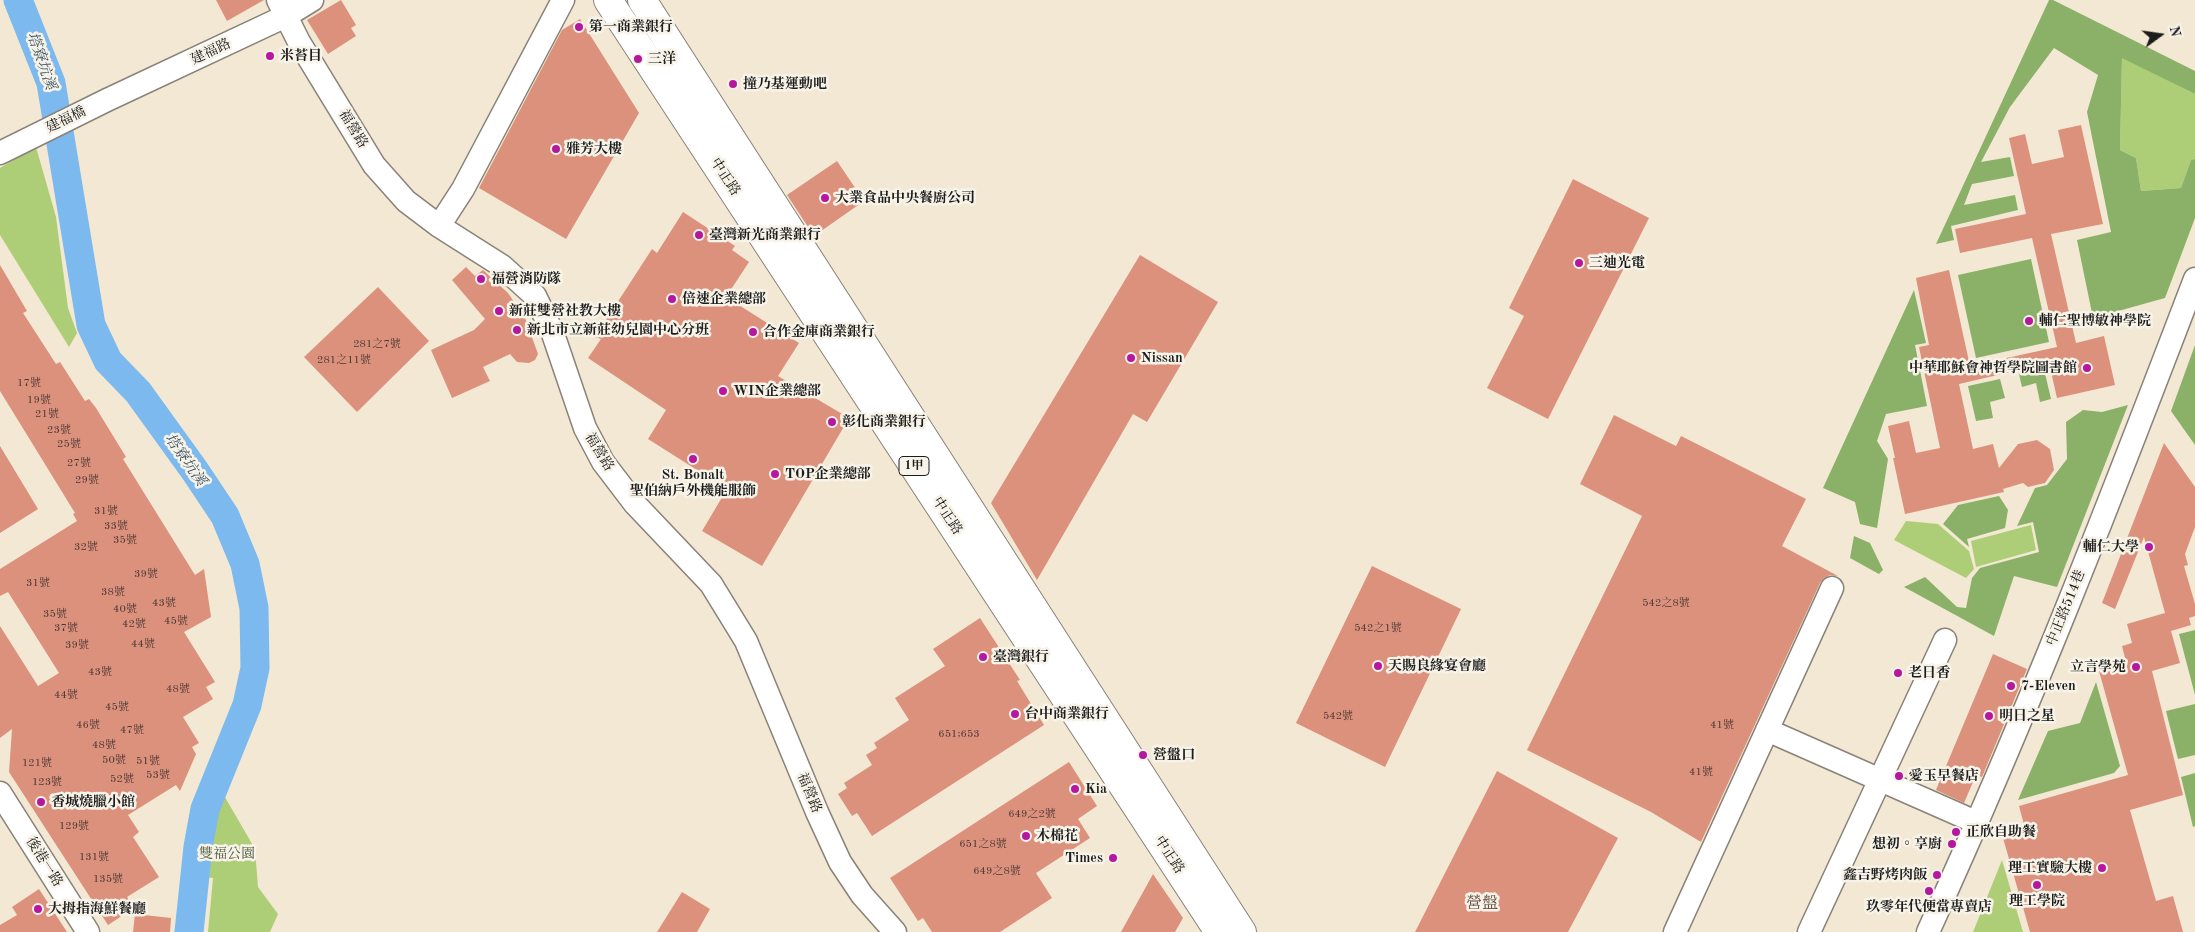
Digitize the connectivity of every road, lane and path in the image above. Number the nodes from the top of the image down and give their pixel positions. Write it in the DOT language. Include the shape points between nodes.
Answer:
graph roads {
  1 [pos="312,0"];
  2 [pos="563,0"];
  3 [pos="608,0"];
  4 [pos="642,0"];
  5 [pos="282,8"];
  6 [pos="108,100"];
  7 [pos="0,153"];
  8 [pos="439,226"];
  9 [pos="2195,279"];
  10 [pos="1832,588"];
  11 [pos="1945,640"];
  12 [pos="1767,730"];
  13 [pos="1880,780"];
  14 [pos="0,793"];
  15 [pos="1978,824"];
  16 [pos="88,932"];
  17 [pos="895,932"];
  18 [pos="1219,932"];
  19 [pos="1242,932"];
  20 [pos="1675,932"];
  21 [pos="1809,932"];
  22 [pos="1928,932"];
  1 -- 5 [label="street, 建福路"];
  2 -- 8 [label="street" via="463,190"];
  3 -- 18 [label="main road, 中正路 / 1甲"];
  4 -- 19 [label="main road, 中正路 / 1甲"];
  5 -- 6 [label="street, 建福路"];
  5 -- 8 [label="street, 福營路" via="299,42 374,165 406,201"];
  6 -- 7 [label="street, 建福橋"];
  8 -- 17 [label="street, 福營路" via="502,266 535,296 552,331 585,428 602,462 635,504 712,584 746,641 840,862 862,895"];
  9 -- 15 [label="street, 中正路514巷"];
  10 -- 12 [label="street"];
  11 -- 13 [label="street"];
  12 -- 13 [label="street"];
  12 -- 20 [label="street"];
  13 -- 15 [label="street"];
  13 -- 21 [label="street"];
  14 -- 16 [label="street, 後港一路"];
  15 -- 22 [label="street, 中正路514巷"];
}
